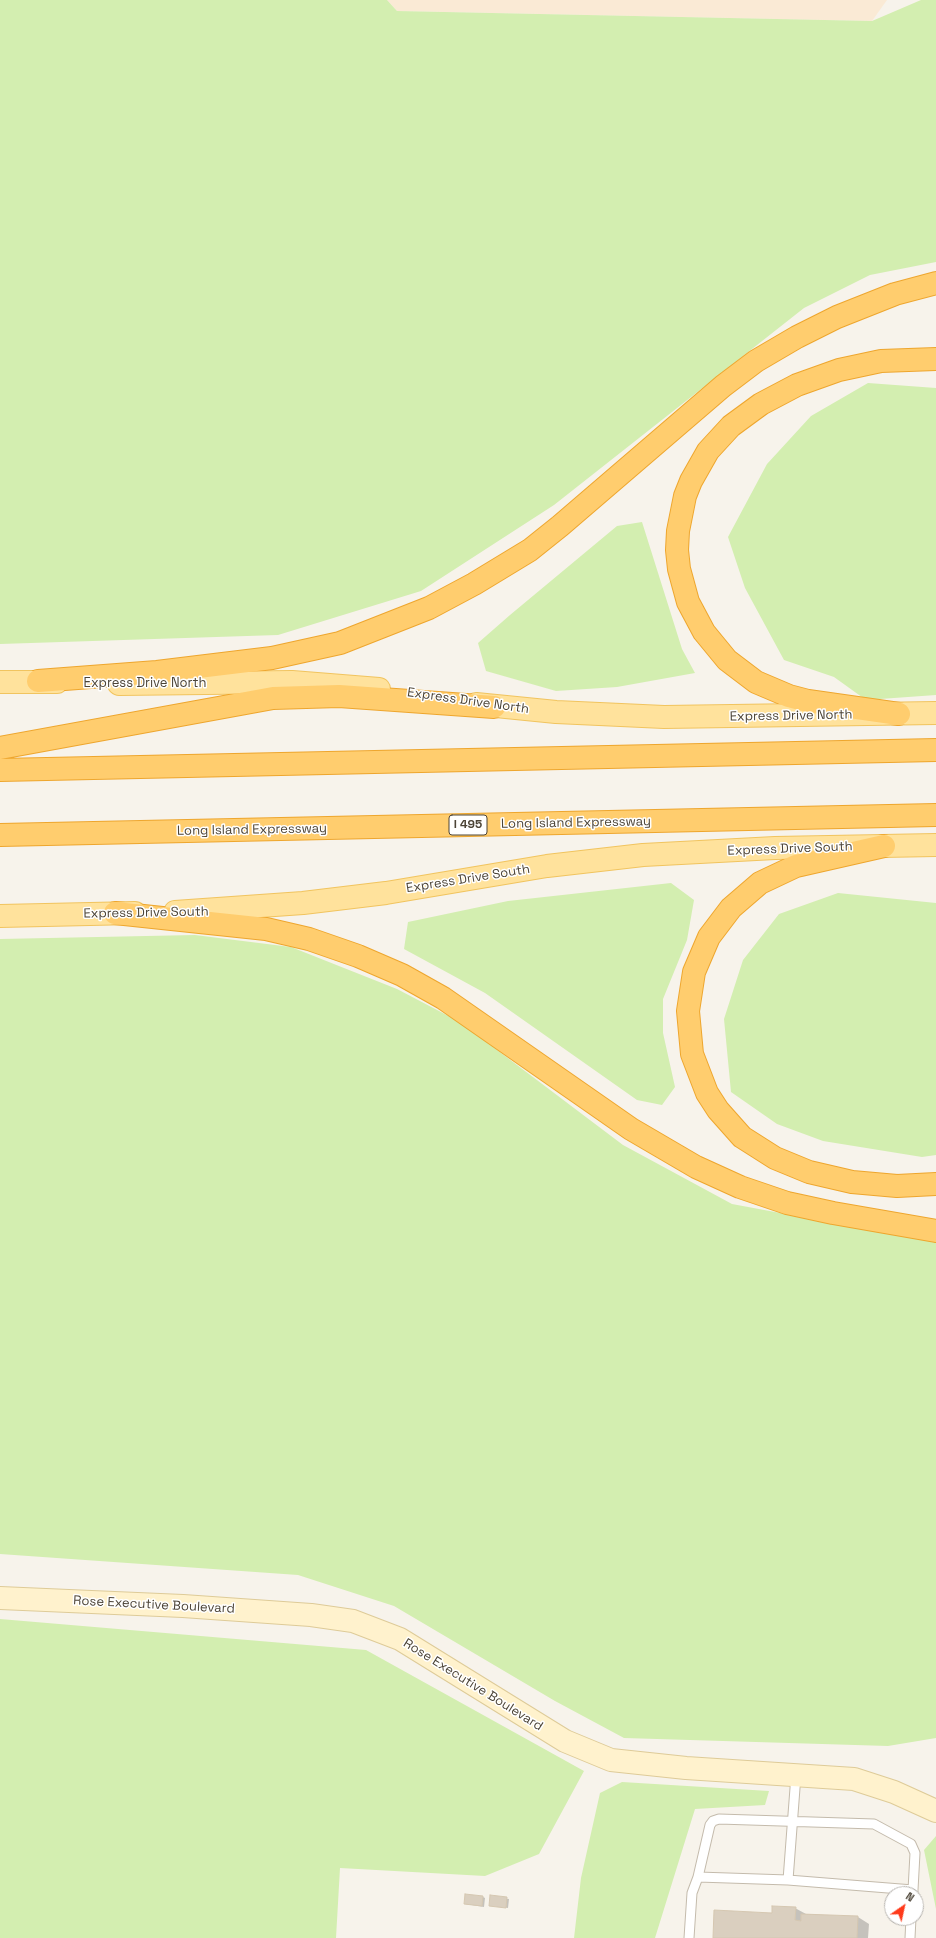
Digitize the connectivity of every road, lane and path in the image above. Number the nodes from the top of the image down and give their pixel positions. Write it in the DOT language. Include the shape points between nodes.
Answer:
graph roads {
  1 [pos="936,283"];
  2 [pos="936,359"];
  3 [pos="0,682"];
  4 [pos="38,682"];
  5 [pos="494,707"];
  6 [pos="936,713"];
  7 [pos="899,714"];
  8 [pos="0,748"];
  9 [pos="936,750"];
  10 [pos="0,770"];
  11 [pos="936,815"];
  12 [pos="0,835"];
  13 [pos="936,845"];
  14 [pos="884,846"];
  15 [pos="115,914"];
  16 [pos="0,916"];
  17 [pos="936,1184"];
  18 [pos="936,1231"];
  19 [pos="0,1598"];
  20 [pos="796,1775"];
  21 [pos="936,1811"];
  22 [pos="793,1820"];
  23 [pos="698,1877"];
  24 [pos="788,1880"];
  25 [pos="913,1886"];
  26 [pos="884,1889"];
  27 [pos="911,1926"];
  28 [pos="689,1938"];
  29 [pos="910,1938"];
  1 -- 4 [label="highway" via="895,294 837,316 756,361 530,550 428,608 340,643 278,657 157,672"];
  2 -- 7 [label="highway" via="881,361 839,370 797,385 761,404 731,426 708,451 687,491 678,531 679,569 688,602 704,632 727,660 756,682 789,696"];
  3 -- 4 [label="main road, Express Drive North"];
  4 -- 5 [label="main road, Express Drive North" via="331,684 410,693"];
  5 -- 7 [label="main road, Express Drive North" via="664,717"];
  5 -- 8 [label="highway" via="339,696 273,698"];
  6 -- 7 [label="main road, Express Drive North"];
  9 -- 10 [label="highway"];
  11 -- 12 [label="highway, Long Island Expressway / I 495"];
  13 -- 14 [label="main road, Express Drive South"];
  14 -- 15 [label="main road, Express Drive South" via="774,848 643,856 547,866 386,893 303,903 211,911"];
  14 -- 17 [label="highway" via="796,866 760,883 719,922 701,953 690,991 688,1011 692,1054 707,1093 730,1124 758,1149 808,1172 852,1182 897,1186"];
  15 -- 16 [label="main road, Express Drive South"];
  15 -- 18 [label="highway" via="266,928 358,956 402,975 443,998 631,1129 696,1167 746,1189 787,1203"];
  19 -- 20 [label="street, Rose Executive Boulevard" via="183,1606 312,1615 353,1621 400,1639 565,1741 611,1760"];
  20 -- 21 [label="street, Rose Executive Boulevard" via="854,1779 894,1792"];
  20 -- 22 [label="lane"];
  22 -- 23 [label="lane" via="713,1821"];
  22 -- 24 [label="lane"];
  22 -- 25 [label="lane" via="874,1824 911,1844 915,1854"];
  23 -- 24 [label="lane"];
  23 -- 28 [label="lane" via="692,1893"];
  24 -- 26 [label="lane"];
  27 -- 29 [label="lane"];
}
